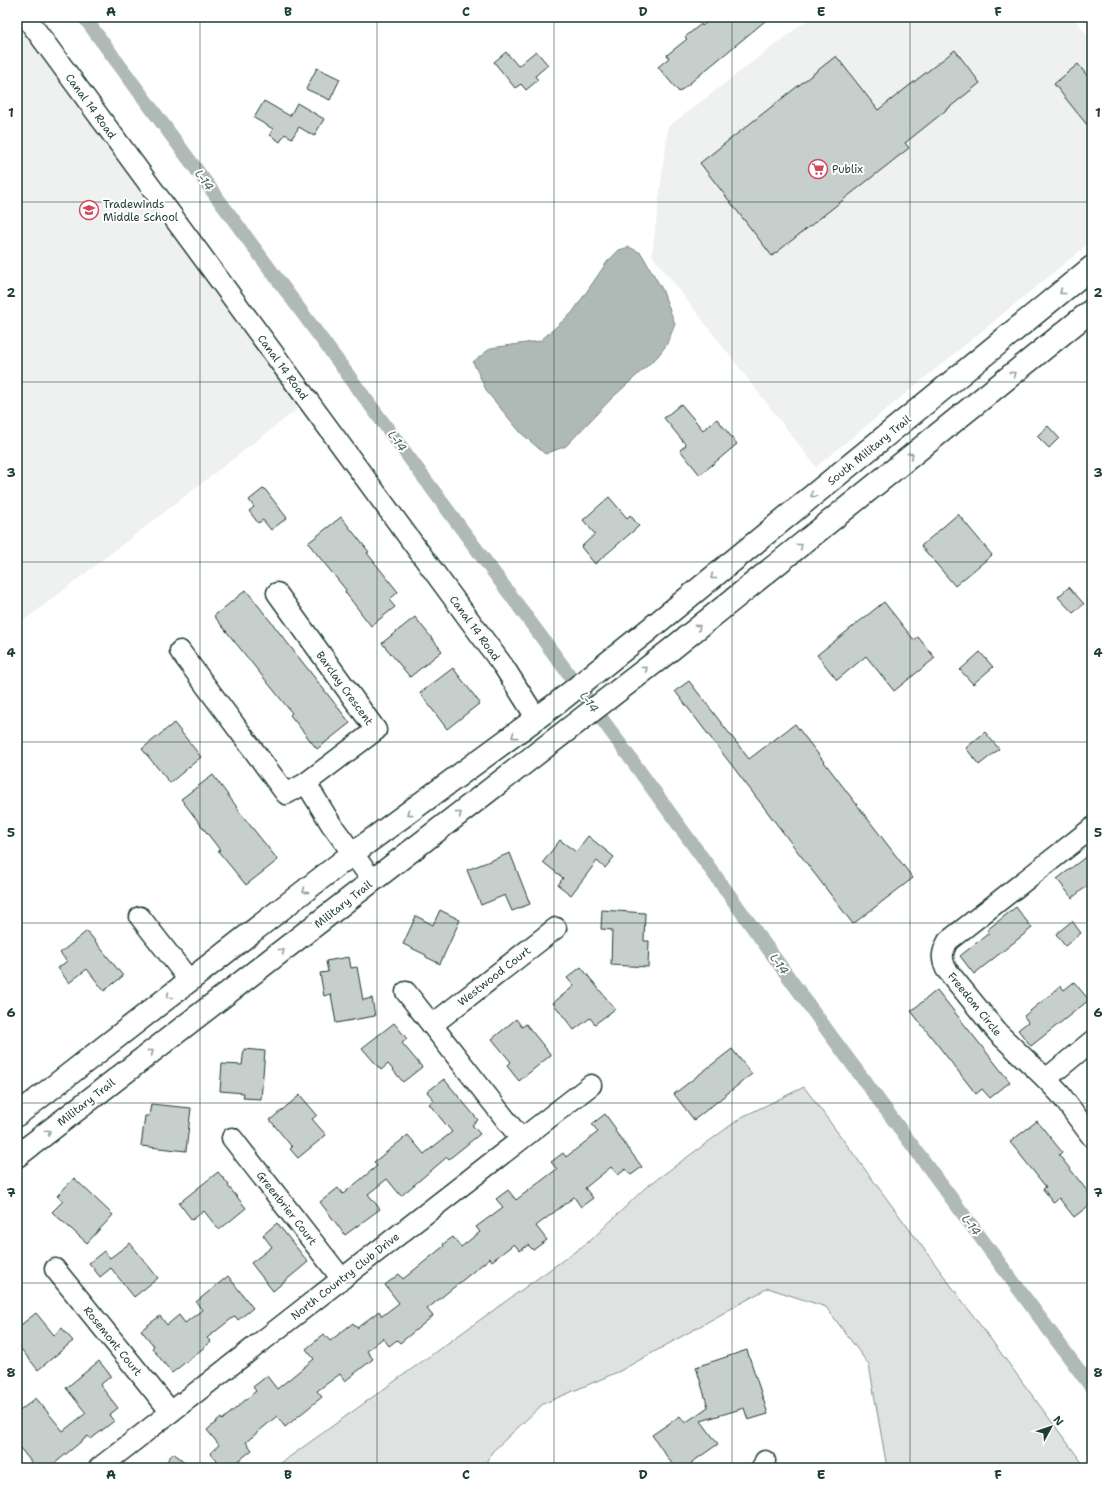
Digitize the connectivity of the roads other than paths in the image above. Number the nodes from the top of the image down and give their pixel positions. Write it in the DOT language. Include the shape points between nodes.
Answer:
graph roads {
  1 [pos="26,17"];
  2 [pos="1092,267"];
  3 [pos="1092,310"];
  4 [pos="1002,341"];
  5 [pos="844,471"];
  6 [pos="885,477"];
  7 [pos="837,516"];
  8 [pos="277,593"];
  9 [pos="180,650"];
  10 [pos="536,719"];
  11 [pos="306,784"];
  12 [pos="1092,828"];
  13 [pos="352,854"];
  14 [pos="373,881"];
  15 [pos="140,917"];
  16 [pos="556,928"];
  17 [pos="189,980"];
  18 [pos="406,992"];
  19 [pos="432,1025"];
  20 [pos="1092,1041"];
  21 [pos="1046,1079"];
  22 [pos="592,1085"];
  23 [pos="17,1114"];
  24 [pos="1092,1137"];
  25 [pos="232,1138"];
  26 [pos="521,1140"];
  27 [pos="17,1156"];
  28 [pos="55,1269"];
  29 [pos="342,1279"];
  30 [pos="171,1412"];
  31 [pos="99,1468"];
  1 -- 10 [label="street, Canal 14 Road" via="504,667"];
  2 -- 4 [label="main road, South Military Trail, one-way"];
  6 -- 3 [label="main road, one-way"];
  4 -- 5 [label="main road, South Military Trail"];
  4 -- 6 [label="main road" via="956,395 887,451 881,466"];
  5 -- 7 [label="main road"];
  5 -- 10 [label="main road, South Military Trail, one-way"];
  6 -- 7 [label="main road"];
  14 -- 7 [label="main road, Military Trail, one-way" via="668,652"];
  8 -- 11 [label="street, Barclay Crescent" via="376,730"];
  9 -- 11 [label="street, Barclay Crescent" via="286,794"];
  10 -- 13 [label="main road, one-way"];
  11 -- 13 [label="street"];
  12 -- 21 [label="street, Freedom Circle" via="948,941 943,950 942,960 946,969 993,1028"];
  13 -- 14 [label="street"];
  13 -- 17 [label="main road, one-way"];
  27 -- 14 [label="main road, Military Trail, one-way"];
  15 -- 17 [label="street"];
  16 -- 19 [label="street, Westwood Court"];
  17 -- 23 [label="main road, one-way"];
  18 -- 19 [label="street"];
  19 -- 26 [label="street"];
  20 -- 21 [label="street"];
  21 -- 24 [label="street, Freedom Circle"];
  22 -- 26 [label="street, North Country Club Drive"];
  25 -- 29 [label="street, Greenbrier Court"];
  26 -- 29 [label="street, North Country Club Drive"];
  28 -- 30 [label="street, Rosemont Court"];
  29 -- 30 [label="street, North Country Club Drive"];
  30 -- 31 [label="street, North Country Club Drive"];
}
